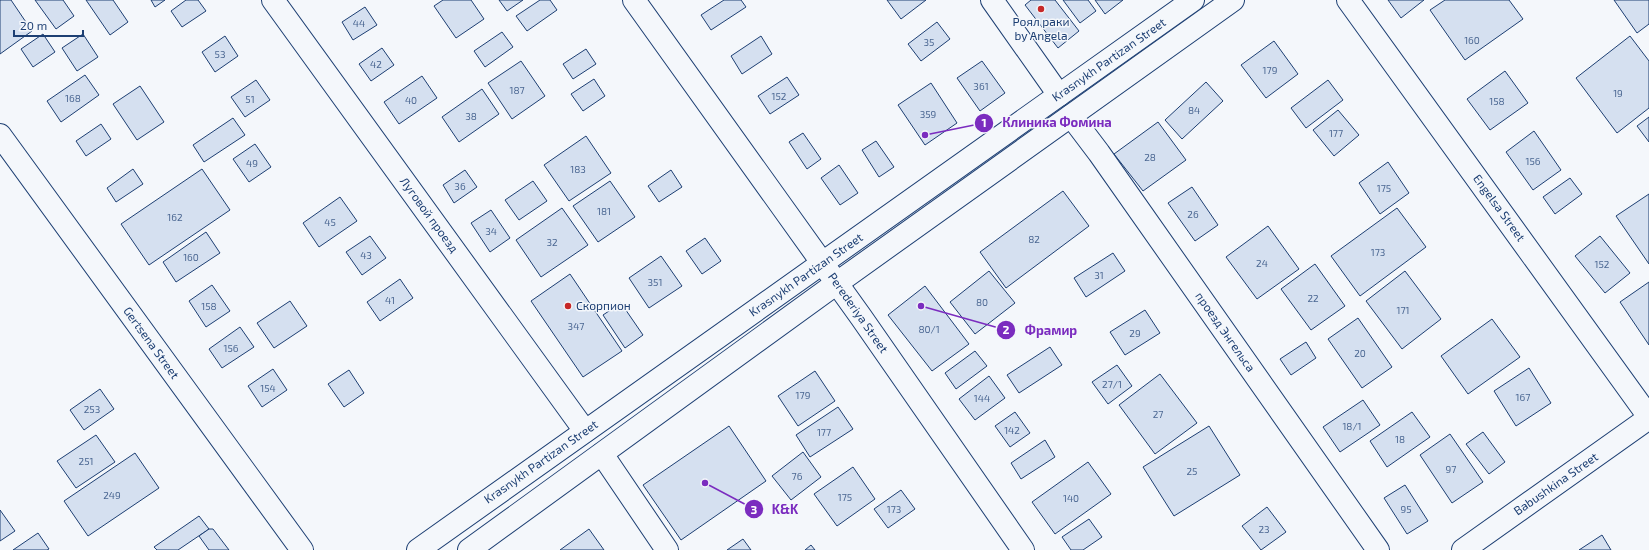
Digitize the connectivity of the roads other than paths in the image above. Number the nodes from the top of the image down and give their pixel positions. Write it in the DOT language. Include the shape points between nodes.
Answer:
graph roads {
  1 [pos="273,0"];
  2 [pos="634,0"];
  3 [pos="992,0"];
  4 [pos="1193,0"];
  5 [pos="1233,0"];
  6 [pos="1348,0"];
  7 [pos="1060,95"];
  8 [pos="1071,116"];
  9 [pos="0,135"];
  10 [pos="822,263"];
  11 [pos="837,283"];
  12 [pos="1649,417"];
  13 [pos="586,431"];
  14 [pos="602,454"];
  15 [pos="302,550"];
  16 [pos="418,550"];
  17 [pos="469,550"];
  18 [pos="667,550"];
  19 [pos="1023,550"];
  20 [pos="1378,550"];
  21 [pos="1463,550"];
  1 -- 13 [label="main road, Луговой проезд"];
  2 -- 10 [label="main road, Perederiya Street"];
  3 -- 7 [label="main road"];
  4 -- 7 [label="main road, Krasnykh Partizan Street"];
  5 -- 8 [label="main road, Krasnykh Partizan Street"];
  6 -- 12 [label="main road, Engelsa Street"];
  7 -- 10 [label="main road, Krasnykh Partizan Street"];
  8 -- 11 [label="main road, Krasnykh Partizan Street"];
  8 -- 20 [label="main road, проезд Энгельса"];
  9 -- 15 [label="main road, Gertsena Street"];
  10 -- 11 [label="main road, Perederiya Street"];
  10 -- 13 [label="main road, Krasnykh Partizan Street"];
  11 -- 14 [label="main road, Krasnykh Partizan Street"];
  11 -- 19 [label="main road, Perederiya Street"];
  12 -- 21 [label="main road, Babushkina Street"];
  13 -- 16 [label="main road, Krasnykh Partizan Street"];
  14 -- 17 [label="main road, Krasnykh Partizan Street"];
  14 -- 18 [label="main road"];
}
